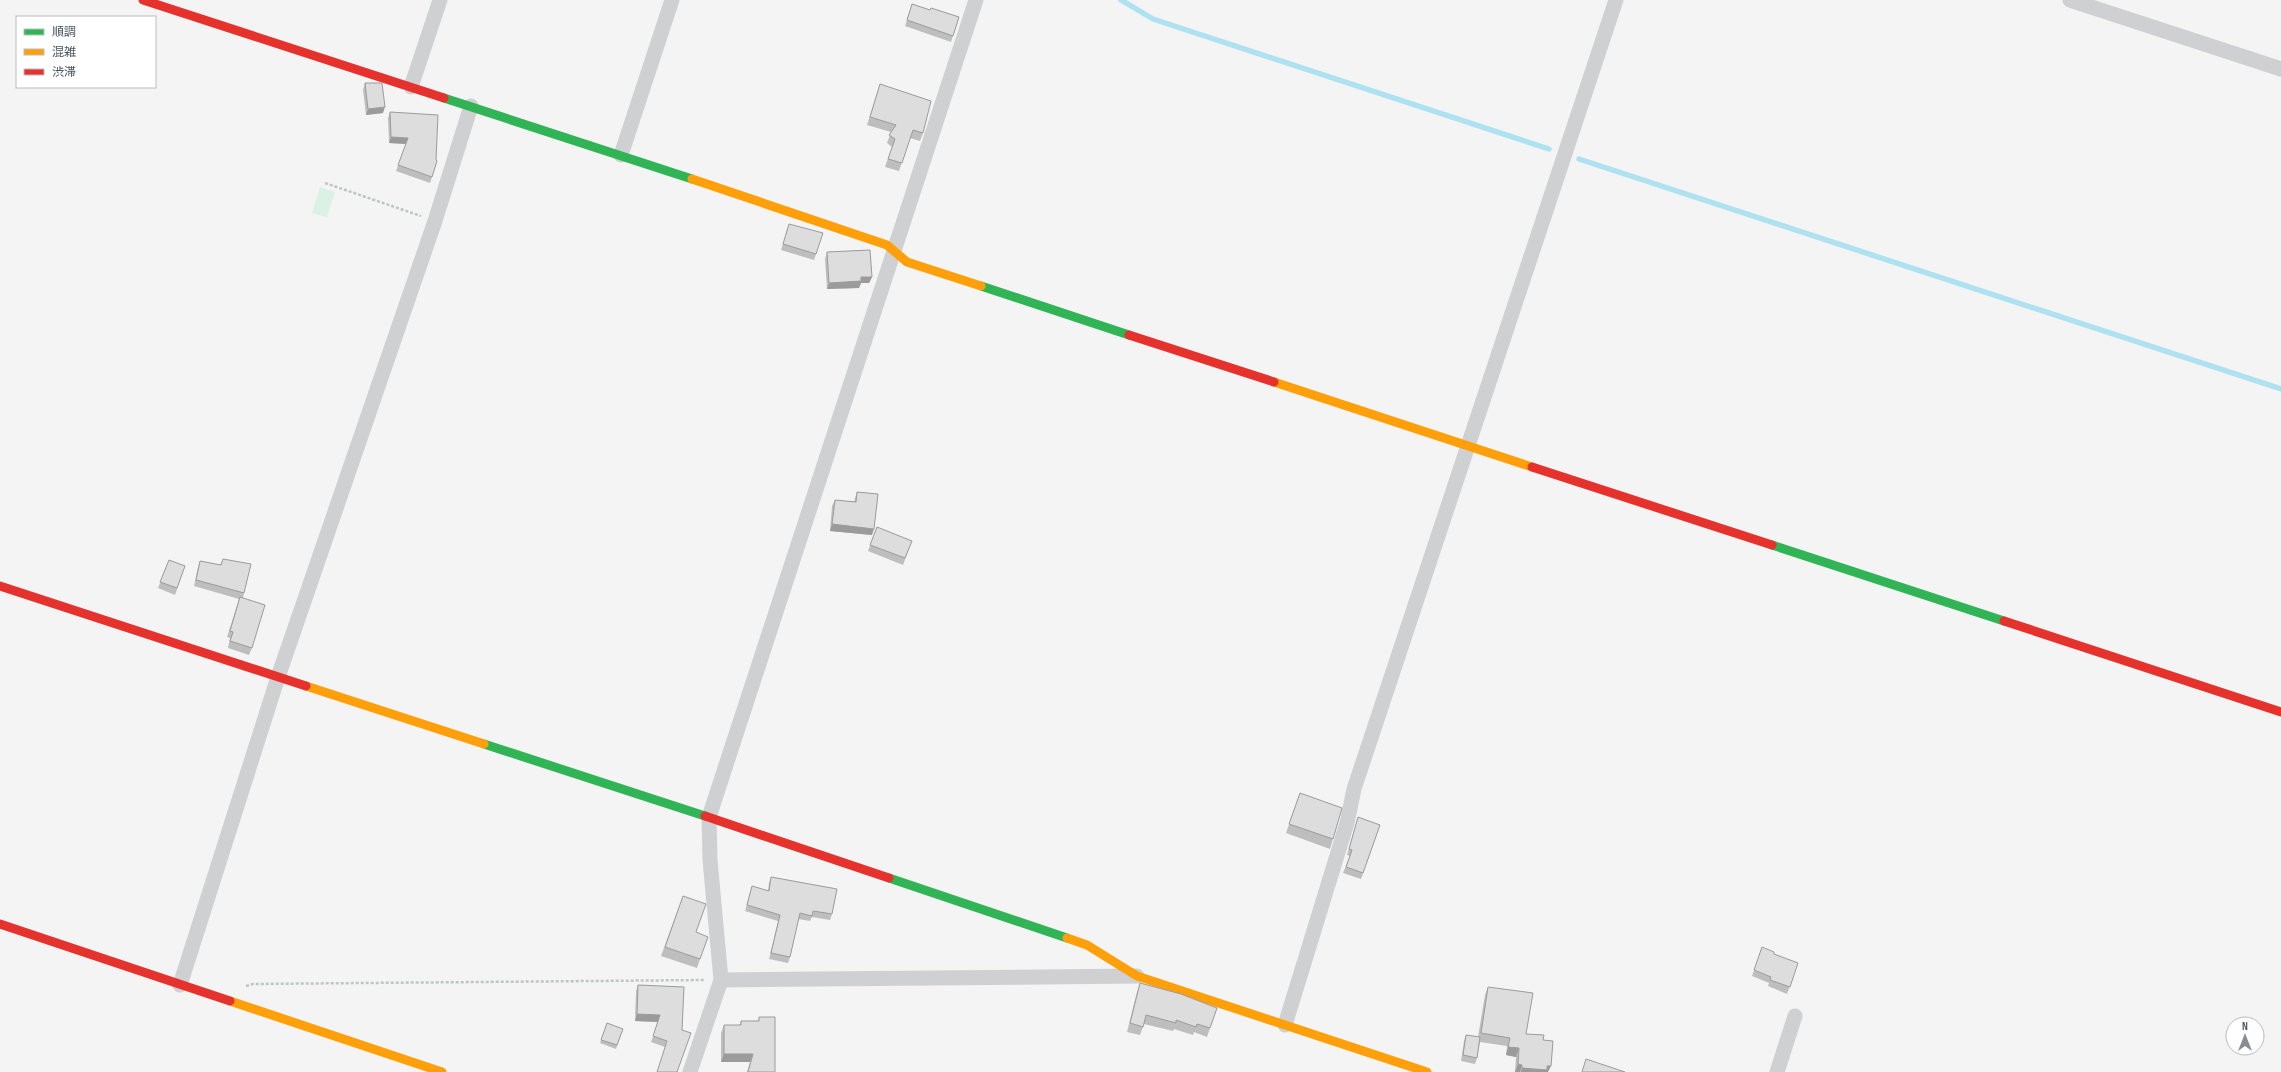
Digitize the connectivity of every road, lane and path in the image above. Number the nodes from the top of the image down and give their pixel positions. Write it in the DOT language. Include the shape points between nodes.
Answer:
graph roads {
  1 [pos="143,0"];
  2 [pos="440,0"];
  3 [pos="672,0"];
  4 [pos="976,0"];
  5 [pos="1616,0"];
  6 [pos="2070,0"];
  7 [pos="2281,69"];
  8 [pos="411,87"];
  9 [pos="471,106"];
  10 [pos="621,155"];
  11 [pos="325,183"];
  12 [pos="435,221"];
  13 [pos="896,252"];
  14 [pos="1467,445"];
  15 [pos="0,586"];
  16 [pos="278,677"];
  17 [pos="2281,712"];
  18 [pos="709,817"];
  19 [pos="0,924"];
  20 [pos="1137,976"];
  21 [pos="721,980"];
  22 [pos="180,985"];
  23 [pos="230,1002"];
  24 [pos="1795,1016"];
  25 [pos="1285,1026"];
  26 [pos="442,1072"];
  27 [pos="690,1072"];
  28 [pos="1427,1072"];
  29 [pos="1777,1072"];
  1 -- 8 [label="street"];
  2 -- 8 [label="street"];
  3 -- 10 [label="street"];
  4 -- 13 [label="street"];
  5 -- 14 [label="street"];
  6 -- 7 [label="street"];
  8 -- 9 [label="street"];
  9 -- 10 [label="street"];
  9 -- 12 [label="street"];
  10 -- 13 [label="street" via="888,245"];
  11 -- 12 [label="path"];
  12 -- 16 [label="street"];
  13 -- 14 [label="street" via="907,262"];
  13 -- 18 [label="street"];
  14 -- 17 [label="street"];
  14 -- 25 [label="street" via="1354,789 1347,823"];
  15 -- 16 [label="street"];
  16 -- 18 [label="street"];
  16 -- 22 [label="street"];
  18 -- 20 [label="street" via="1087,945"];
  18 -- 21 [label="street" via="710,860"];
  19 -- 22 [label="street"];
  20 -- 21 [label="street"];
  20 -- 25 [label="street"];
  21 -- 23 [label="path" via="253,984 237,989"];
  21 -- 27 [label="street"];
  22 -- 23 [label="street"];
  23 -- 26 [label="street"];
  24 -- 29 [label="street"];
  25 -- 28 [label="street"];
}
